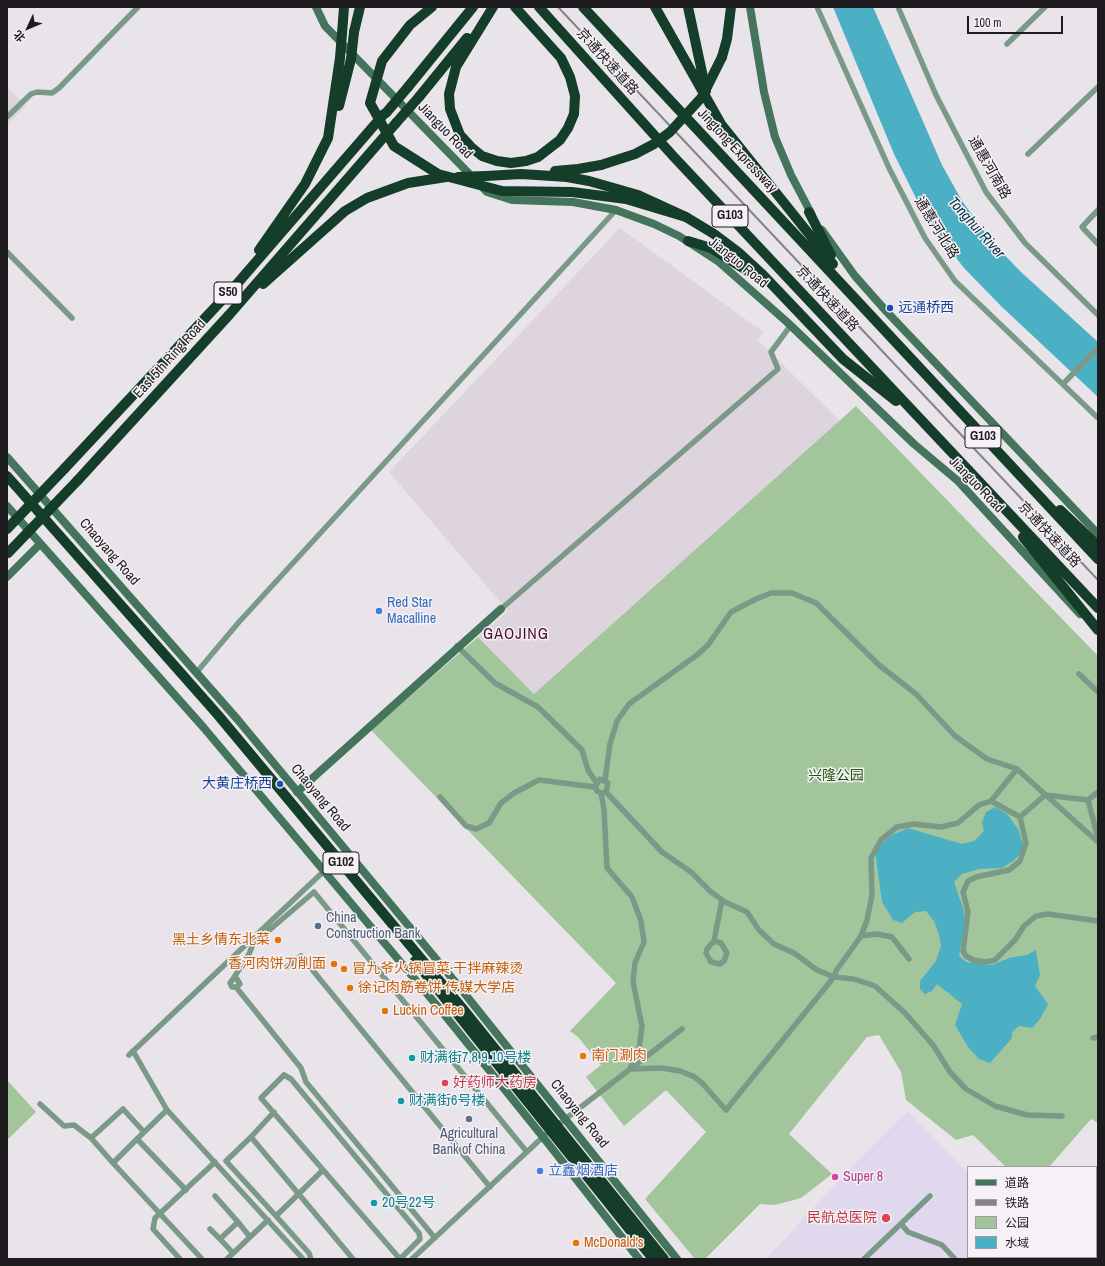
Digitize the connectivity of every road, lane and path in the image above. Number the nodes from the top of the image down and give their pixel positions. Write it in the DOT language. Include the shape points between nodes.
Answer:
graph roads {
  1 [pos="138,7"];
  2 [pos="316,7"];
  3 [pos="344,7"];
  4 [pos="360,7"];
  5 [pos="432,7"];
  6 [pos="473,7"];
  7 [pos="492,7"];
  8 [pos="516,7"];
  9 [pos="538,7"];
  10 [pos="583,7"];
  11 [pos="655,7"];
  12 [pos="688,7"];
  13 [pos="731,7"];
  14 [pos="750,7"];
  15 [pos="817,7"];
  16 [pos="898,7"];
  17 [pos="1045,7"];
  18 [pos="1007,44"];
  19 [pos="461,51"];
  20 [pos="1098,87"];
  21 [pos="709,105"];
  22 [pos="7,117"];
  23 [pos="328,138"];
  24 [pos="1028,154"];
  25 [pos="521,174"];
  26 [pos="616,210"];
  27 [pos="1098,210"];
  28 [pos="809,212"];
  29 [pos="686,217"];
  30 [pos="688,241"];
  31 [pos="1098,244"];
  32 [pos="7,252"];
  33 [pos="840,273"];
  34 [pos="236,285"];
  35 [pos="783,295"];
  36 [pos="871,314"];
  37 [pos="229,315"];
  38 [pos="1098,315"];
  39 [pos="72,318"];
  40 [pos="791,326"];
  41 [pos="1098,348"];
  42 [pos="1064,382"];
  43 [pos="1098,418"];
  44 [pos="924,423"];
  45 [pos="971,424"];
  46 [pos="7,457"];
  47 [pos="7,476"];
  48 [pos="977,479"];
  49 [pos="7,486"];
  50 [pos="7,506"];
  51 [pos="7,529"];
  52 [pos="1098,534"];
  53 [pos="40,544"];
  54 [pos="1098,546"];
  55 [pos="7,554"];
  56 [pos="1098,559"];
  57 [pos="7,577"];
  58 [pos="1098,608"];
  59 [pos="501,609"];
  60 [pos="1098,630"];
  61 [pos="1098,634"];
  62 [pos="457,646"];
  63 [pos="196,673"];
  64 [pos="1079,674"];
  65 [pos="1098,692"];
  66 [pos="1017,769"];
  67 [pos="604,780"];
  68 [pos="596,784"];
  69 [pos="297,792"];
  70 [pos="1098,792"];
  71 [pos="604,793"];
  72 [pos="1045,795"];
  73 [pos="440,797"];
  74 [pos="1088,800"];
  75 [pos="991,801"];
  76 [pos="1020,817"];
  77 [pos="1098,838"];
  78 [pos="1098,842"];
  79 [pos="324,871"];
  80 [pos="722,900"];
  81 [pos="1098,921"];
  82 [pos="861,936"];
  83 [pos="714,941"];
  84 [pos="909,959"];
  85 [pos="287,967"];
  86 [pos="834,977"];
  87 [pos="682,1029"];
  88 [pos="630,1069"];
  89 [pos="40,1104"];
  90 [pos="167,1110"];
  91 [pos="274,1112"];
  92 [pos="1062,1116"];
  93 [pos="565,1119"];
  94 [pos="550,1131"];
  95 [pos="144,1132"];
  96 [pos="250,1137"];
  97 [pos="91,1138"];
  98 [pos="137,1139"];
  99 [pos="527,1152"];
  100 [pos="215,1162"];
  101 [pos="113,1163"];
  102 [pos="323,1170"];
  103 [pos="490,1187"];
  104 [pos="186,1190"];
  105 [pos="298,1194"];
  106 [pos="215,1196"];
  107 [pos="930,1196"];
  108 [pos="160,1214"];
  109 [pos="276,1216"];
  110 [pos="268,1220"];
  111 [pos="238,1222"];
  112 [pos="902,1225"];
  113 [pos="210,1229"];
  114 [pos="250,1237"];
  115 [pos="435,1238"];
  116 [pos="220,1239"];
  117 [pos="233,1253"];
  118 [pos="180,1259"];
  119 [pos="202,1259"];
  120 [pos="227,1259"];
  121 [pos="303,1259"];
  122 [pos="311,1259"];
  123 [pos="353,1259"];
  124 [pos="400,1259"];
  125 [pos="412,1259"];
  126 [pos="639,1259"];
  127 [pos="653,1259"];
  128 [pos="664,1259"];
  129 [pos="677,1259"];
  130 [pos="864,1259"];
  131 [pos="955,1259"];
  1 -- 22 [label="street" via="59,88 52,93 31,94"];
  2 -- 26 [label="street, Jianguo Road" via="326,26 487,192 512,200 573,202"];
  3 -- 23 [label="highway, bridge" via="340,58"];
  4 -- 23 [label="highway, bridge" via="351,59"];
  5 -- 29 [label="highway, bridge" via="410,24 382,61 370,103 394,146 438,174 502,191 572,192 626,199"];
  6 -- 34 [label="highway, East 5th Ring Road / S50, bridge" via="386,113"];
  7 -- 19 [label="highway, S50"];
  8 -- 19 [label="highway" via="561,58 575,96 574,114 568,128 550,150 526,161 497,161 482,156 460,135 450,108 449,94"];
  9 -- 44 [label="highway, 京通快速道路 / G103" via="674,157"];
  10 -- 36 [label="highway, Jingtong Expressway / G103"];
  11 -- 21 [label="highway"];
  12 -- 21 [label="highway"];
  13 -- 25 [label="highway, bridge" via="722,57 702,97 670,132 634,154 601,165"];
  14 -- 28 [label="street" via="764,92 775,137"];
  15 -- 42 [label="street, 通惠河北路" via="889,168 925,238 956,281"];
  16 -- 38 [label="street, 通惠河南路" via="936,95 986,192 1025,243"];
  17 -- 18 [label="street"];
  19 -- 37 [label="highway, East 5th Ring Road / S50, bridge"];
  20 -- 24 [label="street"];
  21 -- 33 [label="highway" via="734,142"];
  23 -- 34 [label="highway" via="304,184"];
  25 -- 29 [label="highway" via="567,177 616,187"];
  25 -- 37 [label="highway, bridge" via="446,177 408,183 367,198 345,211"];
  26 -- 30 [label="street, Jianguo Road" via="654,224"];
  26 -- 63 [label="street" via="239,622"];
  27 -- 31 [label="street" via="1082,226"];
  28 -- 33 [label="highway"];
  28 -- 52 [label="street" via="854,276"];
  29 -- 35 [label="highway" via="738,252"];
  30 -- 35 [label="highway" via="711,248"];
  30 -- 40 [label="street, Jianguo Road" via="739,277"];
  32 -- 39 [label="street"];
  33 -- 36 [label="highway"];
  34 -- 51 [label="highway, East 5th Ring Road / S50, bridge"];
  35 -- 44 [label="highway" via="843,359"];
  36 -- 45 [label="highway, 京通快速道路 / G103"];
  37 -- 55 [label="highway, East 5th Ring Road / S50, bridge"];
  40 -- 59 [label="street" via="771,352 778,369"];
  40 -- 61 [label="street, Jianguo Road" via="914,444 958,481"];
  41 -- 42 [label="street"];
  42 -- 43 [label="street, 通惠河北路"];
  44 -- 48 [label="highway, 京通快速道路 / G103"];
  45 -- 54 [label="highway"];
  45 -- 56 [label="highway, 京通快速道路 / G103"];
  46 -- 63 [label="street, Chaoyang Road"];
  47 -- 94 [label="highway, Chaoyang Road / G102" via="218,715 444,986"];
  48 -- 58 [label="highway, 京通快速道路 / G103"];
  48 -- 60 [label="highway"];
  49 -- 94 [label="highway, Chaoyang Road / G102" via="218,726 405,950"];
  50 -- 53 [label="street, Chaoyang Road"];
  53 -- 57 [label="street"];
  53 -- 79 [label="street, Chaoyang Road" via="204,728"];
  59 -- 62 [label="street"];
  62 -- 68 [label="street" via="495,683 538,707 582,750 588,770"];
  62 -- 69 [label="street"];
  63 -- 69 [label="street, Chaoyang Road"];
  64 -- 65 [label="street"];
  66 -- 67 [label="street" via="987,759 955,736 916,694 879,665 816,603 792,593 771,593 731,612 708,645 697,655 629,704 617,721"];
  66 -- 72 [label="street"];
  66 -- 75 [label="street"];
  67 -- 68 [label="street" via="600,779"];
  67 -- 71 [label="street" via="608,783"];
  68 -- 71 [label="street" via="597,791"];
  68 -- 73 [label="street" via="539,780 501,803 489,824 476,829 466,826"];
  69 -- 93 [label="street, Chaoyang Road"];
  70 -- 74 [label="street"];
  71 -- 80 [label="street" via="662,852 691,872"];
  71 -- 88 [label="street" via="608,868 632,897 641,921 644,942 635,963 633,982 642,1026 639,1049"];
  72 -- 74 [label="street"];
  72 -- 76 [label="street"];
  72 -- 78 [label="street"];
  74 -- 77 [label="street"];
  75 -- 76 [label="street"];
  75 -- 82 [label="street" via="979,804 958,823 941,827 914,824 897,827 881,840 871,858 872,895"];
  76 -- 81 [label="street" via="1026,843 1020,861 1009,870 968,881 963,892 968,912 963,951 966,956 986,962 995,960 1036,916 1048,914"];
  79 -- 90 [label="street" via="131,1053"];
  79 -- 94 [label="street, Chaoyang Road"];
  80 -- 83 [label="street"];
  80 -- 86 [label="street" via="747,912 759,930 774,944 794,953 817,970"];
  82 -- 84 [label="street" via="892,936"];
  82 -- 86 [label="street"];
  85 -- 103 [label="street" via="301,956"];
  86 -- 88 [label="street" via="726,1110 694,1076 661,1068"];
  86 -- 92 [label="street" via="854,979 875,986 908,1016 966,1089 995,1106 1027,1115"];
  87 -- 88 [label="street"];
  88 -- 93 [label="street"];
  89 -- 97 [label="street" via="64,1126 74,1125"];
  90 -- 95 [label="street"];
  90 -- 100 [label="street"];
  91 -- 96 [label="street"];
  91 -- 102 [label="street"];
  91 -- 124 [label="street" via="261,1098 284,1075 291,1079 419,1233 420,1239"];
  93 -- 94 [label="street"];
  93 -- 129 [label="street, Chaoyang Road"];
  94 -- 99 [label="street"];
  94 -- 126 [label="street, Chaoyang Road"];
  94 -- 127 [label="highway, Chaoyang Road / G102"];
  94 -- 128 [label="highway, Chaoyang Road / G102"];
  95 -- 97 [label="street" via="122,1108"];
  95 -- 98 [label="street"];
  96 -- 105 [label="street"];
  96 -- 109 [label="street" via="226,1161"];
  97 -- 101 [label="street"];
  98 -- 101 [label="street"];
  98 -- 104 [label="street"];
  99 -- 103 [label="street"];
  99 -- 115 [label="street" via="314,892 253,944 230,983 232,987 236,987 301,1068 306,1082"];
  100 -- 104 [label="street"];
  100 -- 110 [label="street"];
  101 -- 108 [label="street"];
  102 -- 105 [label="street"];
  102 -- 124 [label="street"];
  103 -- 115 [label="street"];
  104 -- 108 [label="street"];
  105 -- 109 [label="street"];
  105 -- 123 [label="street"];
  106 -- 111 [label="street"];
  107 -- 112 [label="street"];
  108 -- 118 [label="street" via="155,1218 153,1230"];
  108 -- 119 [label="street"];
  109 -- 122 [label="street" via="309,1253"];
  110 -- 114 [label="street"];
  110 -- 121 [label="street"];
  111 -- 114 [label="street"];
  111 -- 116 [label="street"];
  112 -- 130 [label="street"];
  112 -- 131 [label="street" via="908,1232 942,1245"];
  113 -- 116 [label="street"];
  114 -- 117 [label="street"];
  115 -- 125 [label="street"];
  116 -- 117 [label="street"];
  117 -- 120 [label="street"];
}
